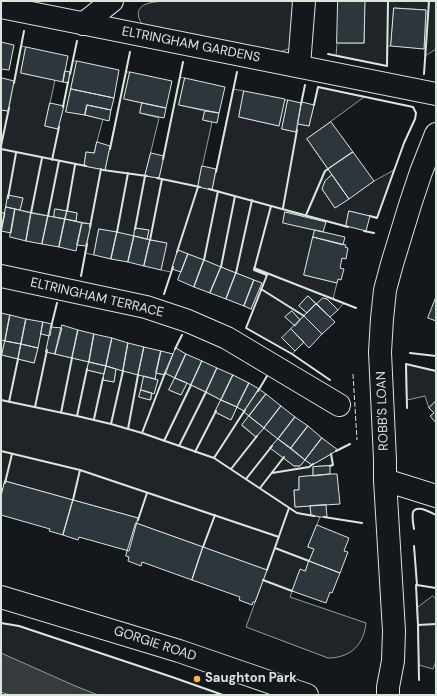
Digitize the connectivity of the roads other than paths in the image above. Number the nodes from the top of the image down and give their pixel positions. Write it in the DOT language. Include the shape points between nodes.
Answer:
graph roads {
  1 [pos="112,1"];
  2 [pos="304,1"];
  3 [pos="1,7"];
  4 [pos="83,24"];
  5 [pos="299,66"];
  6 [pos="436,94"];
  7 [pos="436,134"];
  8 [pos="1,276"];
  9 [pos="339,405"];
  10 [pos="385,480"];
  11 [pos="436,496"];
  12 [pos="1,597"];
  13 [pos="307,695"];
  14 [pos="388,695"];
  1 -- 4 [label="street"];
  2 -- 5 [label="street"];
  3 -- 4 [label="street, ELTRINGHAM GARDENS"];
  4 -- 5 [label="street, ELTRINGHAM GARDENS"];
  5 -- 6 [label="street, ELTRINGHAM GARDENS"];
  7 -- 10 [label="street, ROBB'S LOAN" via="410,205 385,290 380,352"];
  8 -- 9 [label="street, ELTRINGHAM TERRACE" via="146,307 188,321 227,338"];
  10 -- 11 [label="street"];
  10 -- 14 [label="street, ROBB'S LOAN" via="394,631"];
  12 -- 13 [label="street, GORGIE ROAD" via="179,651"];
}
